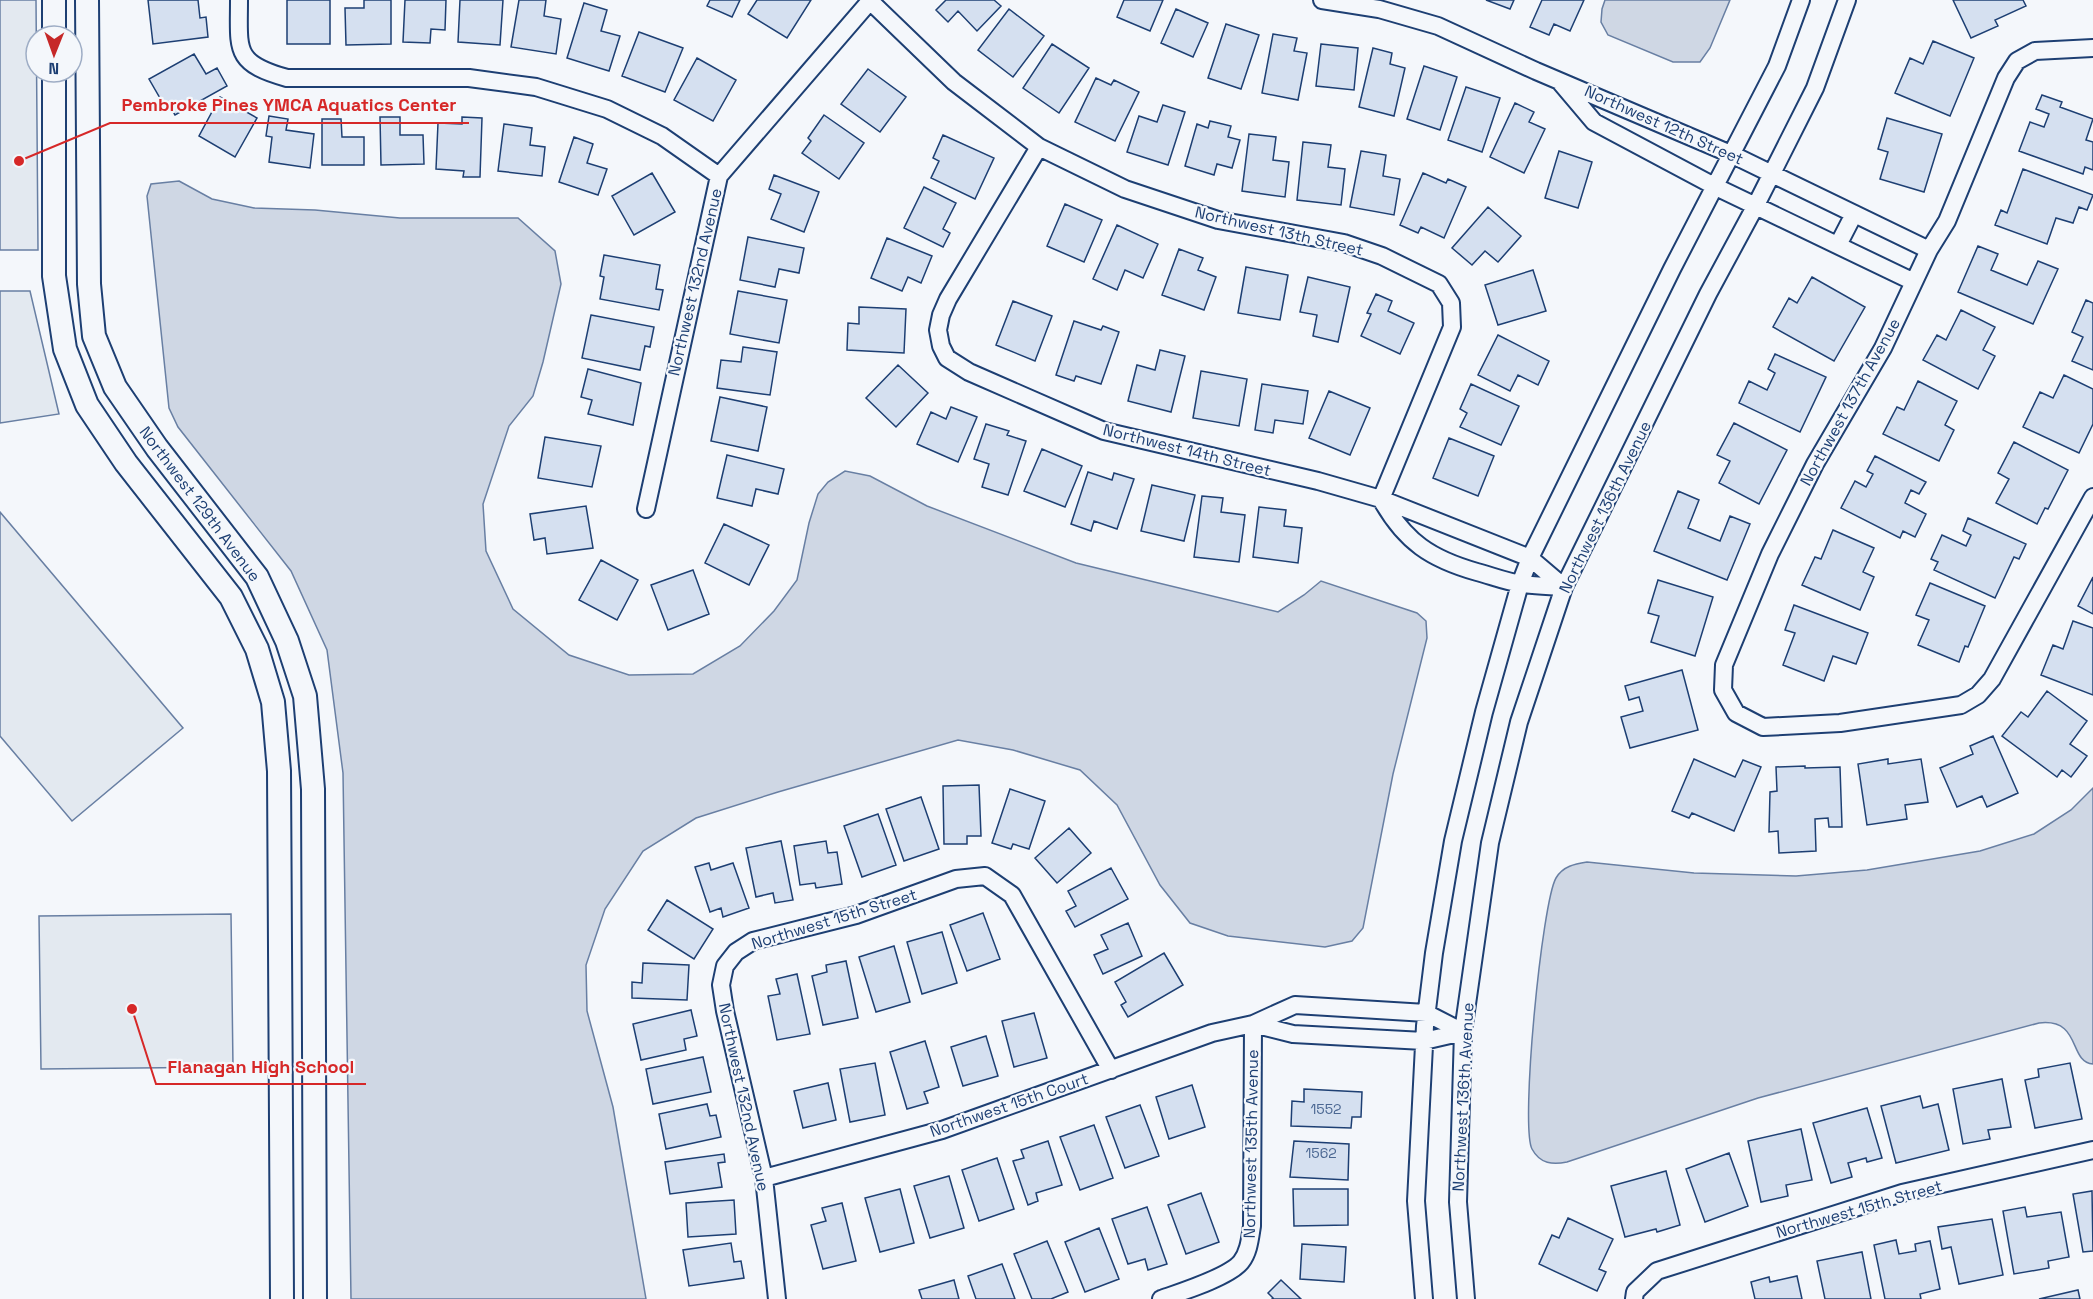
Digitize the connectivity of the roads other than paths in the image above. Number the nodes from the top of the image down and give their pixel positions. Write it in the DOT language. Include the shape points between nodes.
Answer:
graph roads {
  1 [pos="54,0"];
  2 [pos="87,0"];
  3 [pos="239,0"];
  4 [pos="869,0"];
  5 [pos="1322,0"];
  6 [pos="1801,0"];
  7 [pos="1847,0"];
  8 [pos="54,24"];
  9 [pos="2093,48"];
  10 [pos="1557,78"];
  11 [pos="54,84"];
  12 [pos="1039,147"];
  13 [pos="1733,154"];
  14 [pos="1772,174"];
  15 [pos="719,176"];
  16 [pos="1716,187"];
  17 [pos="1756,206"];
  18 [pos="1854,214"];
  19 [pos="1838,245"];
  20 [pos="1929,250"];
  21 [pos="1914,282"];
  22 [pos="2093,497"];
  23 [pos="1381,499"];
  24 [pos="646,509"];
  25 [pos="1530,558"];
  26 [pos="1520,584"];
  27 [pos="1564,587"];
  28 [pos="725,966"];
  29 [pos="1426,1013"];
  30 [pos="1252,1024"];
  31 [pos="1463,1032"];
  32 [pos="1424,1041"];
  33 [pos="1111,1070"];
  34 [pos="314,1086"];
  35 [pos="280,1110"];
  36 [pos="2093,1150"];
  37 [pos="764,1178"];
  38 [pos="1635,1296"];
  39 [pos="282,1299"];
  40 [pos="315,1299"];
  41 [pos="777,1299"];
  42 [pos="1161,1299"];
  43 [pos="1424,1299"];
  44 [pos="1466,1299"];
  1 -- 8 [label="street"];
  2 -- 34 [label="street, Northwest 129th Avenue" via="89,284 94,336 115,387 257,577 287,641 305,696 314,789"];
  3 -- 15 [label="street" via="240,45 247,60 261,71 287,78 469,78 536,87 607,109 662,136"];
  4 -- 12 [label="street, Northwest 13th Street" via="954,82"];
  4 -- 15 [label="street, Northwest 132nd Avenue"];
  5 -- 10 [label="street, Northwest 12th Street" via="1379,9 1438,26"];
  6 -- 13 [label="street" via="1777,66"];
  7 -- 14 [label="street, Northwest 136th Avenue" via="1815,88"];
  9 -- 20 [label="street, Northwest 137th Avenue" via="2036,51 2017,61 2006,78 1947,221"];
  10 -- 13 [label="street, Northwest 12th Street"];
  10 -- 16 [label="street, Northwest 12th Street" via="1594,122"];
  11 -- 35 [label="street, Northwest 129th Avenue" via="54,276 65,349 93,415 126,464 231,597 257,649 273,702 279,771"];
  12 -- 23 [label="street, Northwest 13th Street" via="1125,189 1218,220 1344,243 1383,256 1439,284 1451,303 1452,327"];
  12 -- 23 [label="street, Northwest 14th Street" via="948,298 938,330 947,358 969,372 1104,431"];
  13 -- 14 [label="street, Northwest 12th Street"];
  13 -- 16 [label="street"];
  14 -- 17 [label="street, Northwest 136th Avenue"];
  14 -- 18 [label="street, Northwest 12th Street"];
  15 -- 24 [label="street, Northwest 132nd Avenue"];
  16 -- 17 [label="street, Northwest 12th Street"];
  16 -- 25 [label="street"];
  17 -- 19 [label="street, Northwest 12th Street"];
  17 -- 27 [label="street, Northwest 136th Avenue" via="1703,304"];
  18 -- 19 [label="street"];
  18 -- 20 [label="street, Northwest 12th Street"];
  19 -- 21 [label="street, Northwest 12th Street"];
  20 -- 21 [label="street, Northwest 137th Avenue"];
  21 -- 22 [label="street, Northwest 137th Avenue" via="1883,348 1815,464 1770,554 1724,665 1723,690 1736,713 1763,727 1840,723 1961,705 1978,695 1992,679"];
  23 -- 25 [label="street, Northwest 14th Street"];
  23 -- 26 [label="street" via="1400,528 1426,551 1457,567"];
  25 -- 26 [label="street"];
  25 -- 27 [label="street, Northwest 14th Street"];
  26 -- 27 [label="street"];
  26 -- 29 [label="street" via="1453,841"];
  27 -- 31 [label="street, Northwest 136th Avenue" via="1519,722 1490,843"];
  28 -- 33 [label="street, Northwest 15th Street" via="736,952 753,941 856,915 956,879 985,876 1012,895"];
  28 -- 37 [label="street, Northwest 132nd Avenue" via="721,985 725,1011"];
  29 -- 30 [label="street, Northwest 15th Court" via="1295,1005"];
  29 -- 31 [label="street, Northwest 15th Court"];
  29 -- 32 [label="street"];
  30 -- 32 [label="street, Northwest 15th Court" via="1293,1034"];
  30 -- 33 [label="street, Northwest 15th Court" via="1212,1033"];
  30 -- 42 [label="street, Northwest 135th Avenue" via="1249,1246 1241,1262 1211,1280"];
  31 -- 32 [label="street, Northwest 15th Court"];
  31 -- 44 [label="street, Northwest 136th Avenue" via="1458,1202"];
  32 -- 43 [label="street" via="1416,1201"];
  33 -- 37 [label="street, Northwest 15th Court" via="942,1130"];
  34 -- 35 [label="street"];
  34 -- 40 [label="street, Northwest 129th Avenue"];
  35 -- 39 [label="street, Northwest 129th Avenue"];
  36 -- 38 [label="street, Northwest 15th Street" via="1902,1193 1658,1271"];
  37 -- 41 [label="street, Northwest 132nd Avenue"];
}
